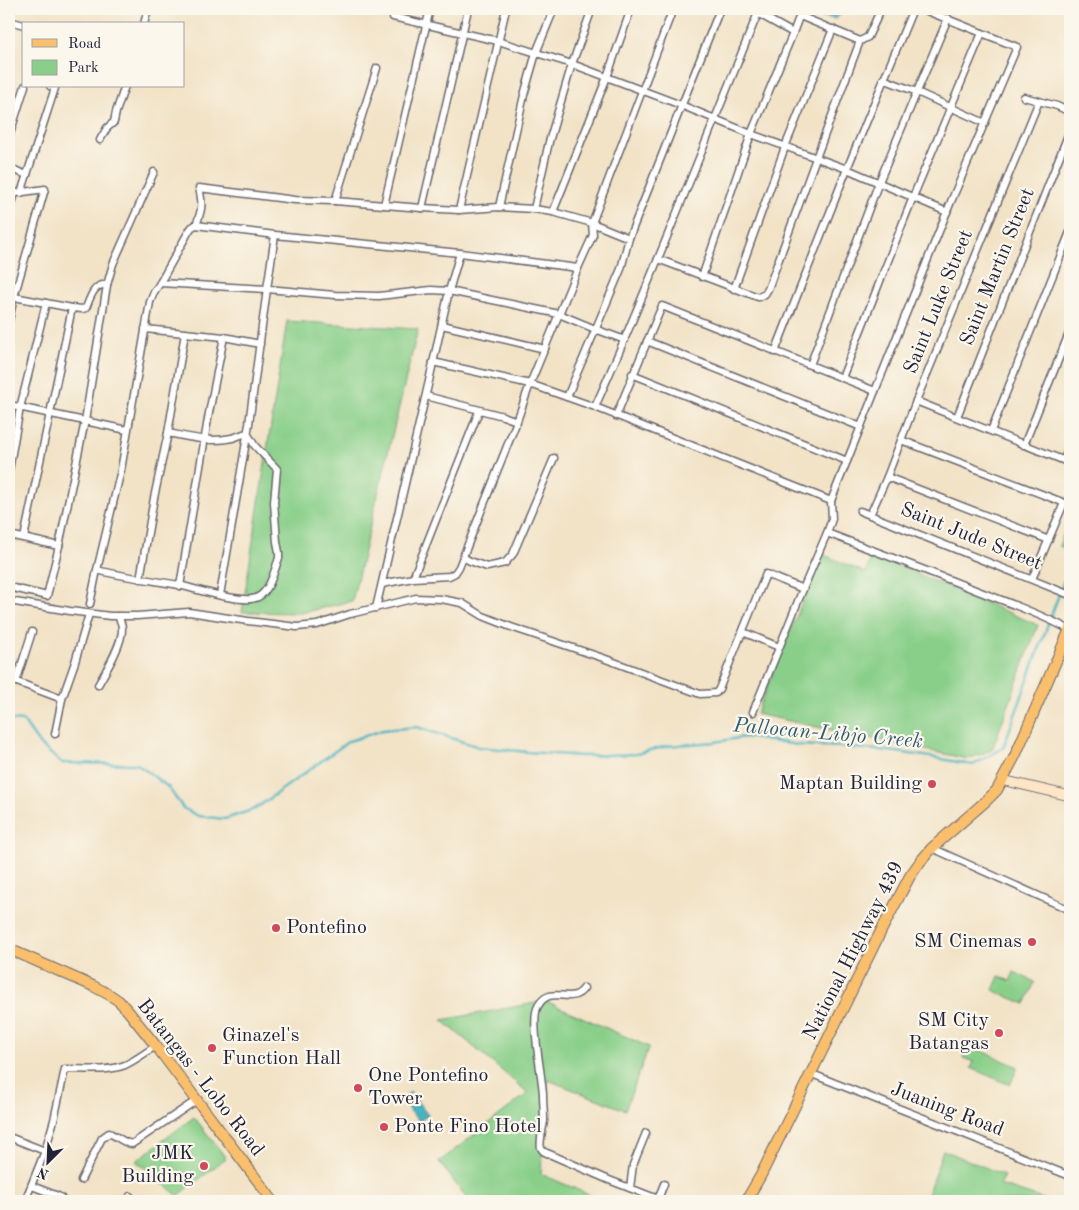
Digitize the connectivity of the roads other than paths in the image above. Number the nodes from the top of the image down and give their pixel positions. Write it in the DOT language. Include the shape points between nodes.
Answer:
graph roads {
  1 [pos="148,9"];
  2 [pos="430,9"];
  3 [pos="468,9"];
  4 [pos="506,9"];
  5 [pos="554,9"];
  6 [pos="592,9"];
  7 [pos="631,9"];
  8 [pos="673,9"];
  9 [pos="720,9"];
  10 [pos="750,9"];
  11 [pos="880,9"];
  12 [pos="913,9"];
  13 [pos="922,9"];
  14 [pos="801,12"];
  15 [pos="758,13"];
  16 [pos="393,17"];
  17 [pos="948,18"];
  18 [pos="9,21"];
  19 [pos="145,22"];
  20 [pos="22,24"];
  21 [pos="427,26"];
  22 [pos="833,29"];
  23 [pos="463,32"];
  24 [pos="982,33"];
  25 [pos="793,34"];
  26 [pos="498,41"];
  27 [pos="860,42"];
  28 [pos="536,53"];
  29 [pos="572,64"];
  30 [pos="377,68"];
  31 [pos="607,77"];
  32 [pos="883,79"];
  33 [pos="24,88"];
  34 [pos="55,88"];
  35 [pos="124,88"];
  36 [pos="643,91"];
  37 [pos="917,92"];
  38 [pos="1024,97"];
  39 [pos="1039,101"];
  40 [pos="681,105"];
  41 [pos="950,107"];
  42 [pos="1070,112"];
  43 [pos="714,120"];
  44 [pos="985,123"];
  45 [pos="1070,130"];
  46 [pos="751,134"];
  47 [pos="9,137"];
  48 [pos="100,140"];
  49 [pos="785,146"];
  50 [pos="816,158"];
  51 [pos="9,168"];
  52 [pos="847,169"];
  53 [pos="154,172"];
  54 [pos="27,175"];
  55 [pos="880,182"];
  56 [pos="15,193"];
  57 [pos="913,197"];
  58 [pos="335,201"];
  59 [pos="384,205"];
  60 [pos="499,207"];
  61 [pos="422,208"];
  62 [pos="534,209"];
  63 [pos="458,210"];
  64 [pos="553,212"];
  65 [pos="947,212"];
  66 [pos="9,214"];
  67 [pos="592,223"];
  68 [pos="196,225"];
  69 [pos="1070,232"];
  70 [pos="275,235"];
  71 [pos="629,238"];
  72 [pos="460,253"];
  73 [pos="658,259"];
  74 [pos="578,268"];
  75 [pos="702,277"];
  76 [pos="160,283"];
  77 [pos="107,285"];
  78 [pos="267,289"];
  79 [pos="734,289"];
  80 [pos="449,292"];
  81 [pos="11,296"];
  82 [pos="46,303"];
  83 [pos="72,308"];
  84 [pos="559,314"];
  85 [pos="9,320"];
  86 [pos="442,325"];
  87 [pos="145,329"];
  88 [pos="595,329"];
  89 [pos="1070,331"];
  90 [pos="185,333"];
  91 [pos="224,337"];
  92 [pos="625,340"];
  93 [pos="647,341"];
  94 [pos="260,344"];
  95 [pos="545,349"];
  96 [pos="775,352"];
  97 [pos="433,362"];
  98 [pos="810,365"];
  99 [pos="632,374"];
  100 [pos="842,378"];
  101 [pos="530,384"];
  102 [pos="875,391"];
  103 [pos="426,396"];
  104 [pos="567,397"];
  105 [pos="916,401"];
  106 [pos="9,405"];
  107 [pos="595,407"];
  108 [pos="20,408"];
  109 [pos="479,411"];
  110 [pos="50,414"];
  111 [pos="616,416"];
  112 [pos="957,417"];
  113 [pos="85,421"];
  114 [pos="517,422"];
  115 [pos="861,427"];
  116 [pos="128,430"];
  117 [pos="991,431"];
  118 [pos="247,432"];
  119 [pos="168,433"];
  120 [pos="204,440"];
  121 [pos="901,440"];
  122 [pos="1024,444"];
  123 [pos="1070,444"];
  124 [pos="554,458"];
  125 [pos="847,461"];
  126 [pos="1067,462"];
  127 [pos="9,470"];
  128 [pos="887,477"];
  129 [pos="831,501"];
  130 [pos="1067,504"];
  131 [pos="860,511"];
  132 [pos="870,515"];
  133 [pos="827,533"];
  134 [pos="9,535"];
  135 [pos="24,538"];
  136 [pos="1049,540"];
  137 [pos="59,546"];
  138 [pos="463,557"];
  139 [pos="97,570"];
  140 [pos="413,578"];
  141 [pos="1032,578"];
  142 [pos="140,579"];
  143 [pos="382,584"];
  144 [pos="180,586"];
  145 [pos="9,587"];
  146 [pos="803,589"];
  147 [pos="1068,593"];
  148 [pos="220,595"];
  149 [pos="9,601"];
  150 [pos="90,604"];
  151 [pos="376,608"];
  152 [pos="89,614"];
  153 [pos="118,616"];
  154 [pos="1070,630"];
  155 [pos="32,632"];
  156 [pos="742,632"];
  157 [pos="779,647"];
  158 [pos="9,679"];
  159 [pos="16,682"];
  160 [pos="98,685"];
  161 [pos="62,699"];
  162 [pos="753,712"];
  163 [pos="54,734"];
  164 [pos="1002,780"];
  165 [pos="1070,796"];
  166 [pos="932,848"];
  167 [pos="1070,910"];
  168 [pos="9,949"];
  169 [pos="584,988"];
  170 [pos="156,1046"];
  171 [pos="812,1074"];
  172 [pos="197,1100"];
  173 [pos="646,1133"];
  174 [pos="9,1137"];
  175 [pos="45,1150"];
  176 [pos="1070,1176"];
  177 [pos="81,1180"];
  178 [pos="664,1184"];
  179 [pos="32,1186"];
  180 [pos="630,1188"];
  181 [pos="657,1200"];
  182 [pos="25,1201"];
  183 [pos="63,1201"];
  184 [pos="273,1201"];
  185 [pos="746,1201"];
  1 -- 19 [label="street"];
  2 -- 21 [label="street"];
  3 -- 23 [label="street"];
  4 -- 26 [label="street"];
  5 -- 28 [label="street"];
  6 -- 29 [label="street"];
  7 -- 31 [label="street"];
  8 -- 36 [label="street"];
  9 -- 40 [label="street"];
  10 -- 15 [label="street"];
  11 -- 27 [label="street" via="868,37"];
  12 -- 32 [label="street"];
  13 -- 17 [label="street"];
  14 -- 22 [label="street"];
  14 -- 25 [label="street"];
  15 -- 25 [label="street"];
  15 -- 43 [label="street"];
  16 -- 21 [label="street"];
  17 -- 24 [label="street"];
  17 -- 37 [label="street"];
  18 -- 20 [label="street"];
  21 -- 23 [label="street"];
  21 -- 59 [label="street"];
  22 -- 27 [label="street"];
  22 -- 49 [label="street"];
  23 -- 26 [label="street"];
  23 -- 61 [label="street"];
  24 -- 41 [label="street"];
  24 -- 44 [label="street" via="1017,47"];
  25 -- 46 [label="street"];
  26 -- 28 [label="street"];
  26 -- 63 [label="street"];
  27 -- 50 [label="street"];
  28 -- 29 [label="street"];
  28 -- 60 [label="street"];
  29 -- 31 [label="street"];
  29 -- 62 [label="street"];
  30 -- 58 [label="street"];
  31 -- 36 [label="street"];
  31 -- 64 [label="street"];
  32 -- 37 [label="street"];
  32 -- 52 [label="street"];
  33 -- 47 [label="street"];
  34 -- 54 [label="street"];
  35 -- 48 [label="street" via="114,122"];
  36 -- 40 [label="street"];
  36 -- 67 [label="street"];
  37 -- 41 [label="street"];
  37 -- 55 [label="street"];
  38 -- 39 [label="street"];
  39 -- 42 [label="street"];
  39 -- 105 [label="street, Saint Luke Street"];
  40 -- 43 [label="street"];
  40 -- 71 [label="street"];
  41 -- 44 [label="street"];
  41 -- 57 [label="street"];
  43 -- 46 [label="street"];
  43 -- 73 [label="street"];
  44 -- 65 [label="street"];
  45 -- 112 [label="street, Saint Martin Street"];
  46 -- 49 [label="street"];
  46 -- 75 [label="street"];
  49 -- 50 [label="street"];
  49 -- 79 [label="street"];
  50 -- 52 [label="street"];
  50 -- 79 [label="street" via="765,294 758,298"];
  51 -- 54 [label="street"];
  52 -- 55 [label="street"];
  52 -- 96 [label="street"];
  53 -- 77 [label="street" via="113,264"];
  54 -- 56 [label="street"];
  55 -- 57 [label="street"];
  55 -- 98 [label="street"];
  56 -- 66 [label="street"];
  56 -- 81 [label="street" via="46,189"];
  57 -- 65 [label="street"];
  57 -- 100 [label="street"];
  58 -- 59 [label="street"];
  58 -- 68 [label="street" via="295,200 199,188 201,213"];
  59 -- 61 [label="street"];
  60 -- 62 [label="street"];
  60 -- 63 [label="street"];
  61 -- 63 [label="street"];
  62 -- 64 [label="street"];
  64 -- 67 [label="street"];
  65 -- 102 [label="street"];
  67 -- 71 [label="street"];
  67 -- 74 [label="street" via="593,234"];
  68 -- 70 [label="street"];
  68 -- 76 [label="street" via="189,231"];
  69 -- 117 [label="street"];
  70 -- 72 [label="street"];
  70 -- 78 [label="street"];
  71 -- 88 [label="street" via="621,269"];
  72 -- 74 [label="street"];
  72 -- 80 [label="street"];
  73 -- 75 [label="street"];
  73 -- 92 [label="street"];
  74 -- 84 [label="street"];
  75 -- 79 [label="street"];
  76 -- 78 [label="street"];
  76 -- 87 [label="street" via="150,302"];
  77 -- 83 [label="street" via="97,286 86,308"];
  77 -- 113 [label="street"];
  78 -- 80 [label="street" via="380,296 431,290"];
  78 -- 94 [label="street"];
  80 -- 84 [label="street"];
  80 -- 86 [label="street"];
  81 -- 82 [label="street"];
  81 -- 85 [label="street"];
  82 -- 83 [label="street"];
  82 -- 108 [label="street"];
  83 -- 110 [label="street"];
  84 -- 88 [label="street"];
  84 -- 95 [label="street"];
  86 -- 95 [label="street"];
  86 -- 97 [label="street"];
  87 -- 90 [label="street"];
  87 -- 116 [label="street"];
  88 -- 92 [label="street"];
  88 -- 104 [label="street"];
  89 -- 122 [label="street"];
  90 -- 91 [label="street"];
  90 -- 119 [label="street"];
  91 -- 94 [label="street"];
  91 -- 120 [label="street"];
  92 -- 107 [label="street"];
  93 -- 96 [label="street" via="662,306"];
  93 -- 99 [label="street"];
  93 -- 115 [label="street"];
  94 -- 118 [label="street"];
  95 -- 101 [label="street"];
  96 -- 98 [label="street"];
  97 -- 101 [label="street"];
  97 -- 103 [label="street"];
  98 -- 100 [label="street"];
  99 -- 111 [label="street"];
  99 -- 125 [label="street"];
  100 -- 102 [label="street"];
  101 -- 104 [label="street"];
  101 -- 114 [label="street"];
  102 -- 115 [label="street"];
  103 -- 109 [label="street"];
  103 -- 143 [label="street"];
  104 -- 107 [label="street"];
  105 -- 112 [label="street"];
  105 -- 121 [label="street, Saint Luke Street"];
  106 -- 108 [label="street"];
  107 -- 111 [label="street"];
  108 -- 110 [label="street"];
  108 -- 127 [label="street"];
  109 -- 114 [label="street"];
  109 -- 140 [label="street"];
  110 -- 113 [label="street"];
  110 -- 135 [label="street"];
  111 -- 129 [label="street"];
  112 -- 117 [label="street"];
  113 -- 116 [label="street"];
  113 -- 137 [label="street"];
  114 -- 138 [label="street"];
  115 -- 125 [label="street"];
  116 -- 139 [label="street"];
  117 -- 122 [label="street"];
  118 -- 120 [label="street" via="233,438"];
  118 -- 148 [label="street"];
  118 -- 148 [label="street" via="255,446 277,469 274,502 280,552 264,593 256,599"];
  119 -- 120 [label="street"];
  119 -- 142 [label="street"];
  120 -- 144 [label="street"];
  121 -- 128 [label="street, Saint Luke Street"];
  121 -- 130 [label="street"];
  122 -- 126 [label="street"];
  123 -- 126 [label="street"];
  124 -- 138 [label="street" via="513,554 505,563 487,568"];
  125 -- 129 [label="street"];
  128 -- 132 [label="street, Saint Luke Street"];
  128 -- 136 [label="street"];
  129 -- 133 [label="street" via="832,518"];
  130 -- 136 [label="street"];
  131 -- 132 [label="street, Saint Jude Street"];
  132 -- 141 [label="street, Saint Jude Street"];
  133 -- 146 [label="street"];
  133 -- 154 [label="street" via="1032,612"];
  134 -- 135 [label="street"];
  135 -- 137 [label="street"];
  136 -- 141 [label="street"];
  137 -- 145 [label="street" via="47,596"];
  138 -- 140 [label="street" via="459,567 449,576"];
  139 -- 142 [label="street"];
  139 -- 150 [label="street"];
  140 -- 143 [label="street"];
  141 -- 147 [label="street, Saint Jude Street"];
  142 -- 144 [label="street"];
  143 -- 151 [label="street"];
  144 -- 148 [label="street"];
  146 -- 156 [label="street" via="766,574"];
  146 -- 157 [label="street"];
  149 -- 152 [label="street"];
  151 -- 153 [label="street" via="297,628 189,612"];
  151 -- 156 [label="street" via="416,598 462,604 511,628 700,694 716,693 719,689"];
  152 -- 153 [label="street"];
  152 -- 161 [label="street"];
  153 -- 160 [label="street" via="122,626 121,637"];
  154 -- 164 [label="main road, National Highway 439"];
  155 -- 159 [label="street"];
  156 -- 157 [label="street"];
  157 -- 162 [label="street"];
  158 -- 159 [label="street"];
  159 -- 161 [label="street"];
  161 -- 163 [label="street"];
  164 -- 165 [label="main road"];
  164 -- 166 [label="main road, National Highway 439" via="986,801"];
  166 -- 167 [label="street"];
  166 -- 171 [label="main road, National Highway 439" via="906,884 881,931"];
  168 -- 170 [label="main road, Batangas - Lobo Road" via="110,995 128,1011"];
  169 -- 180 [label="street" via="573,996 550,995 542,999 537,1008 535,1018 544,1120 541,1146 544,1152"];
  170 -- 172 [label="main road, Batangas - Lobo Road"];
  170 -- 175 [label="street" via="113,1068 65,1069"];
  171 -- 176 [label="street, Juaning Road"];
  171 -- 185 [label="main road, National Highway 439"];
  172 -- 177 [label="street" via="132,1144 109,1133 105,1135"];
  172 -- 184 [label="main road, Batangas - Lobo Road"];
  173 -- 180 [label="street" via="633,1165"];
  174 -- 175 [label="street"];
  175 -- 179 [label="street"];
  178 -- 181 [label="street"];
  179 -- 182 [label="street"];
  179 -- 183 [label="street"];
  180 -- 181 [label="street"];
}
